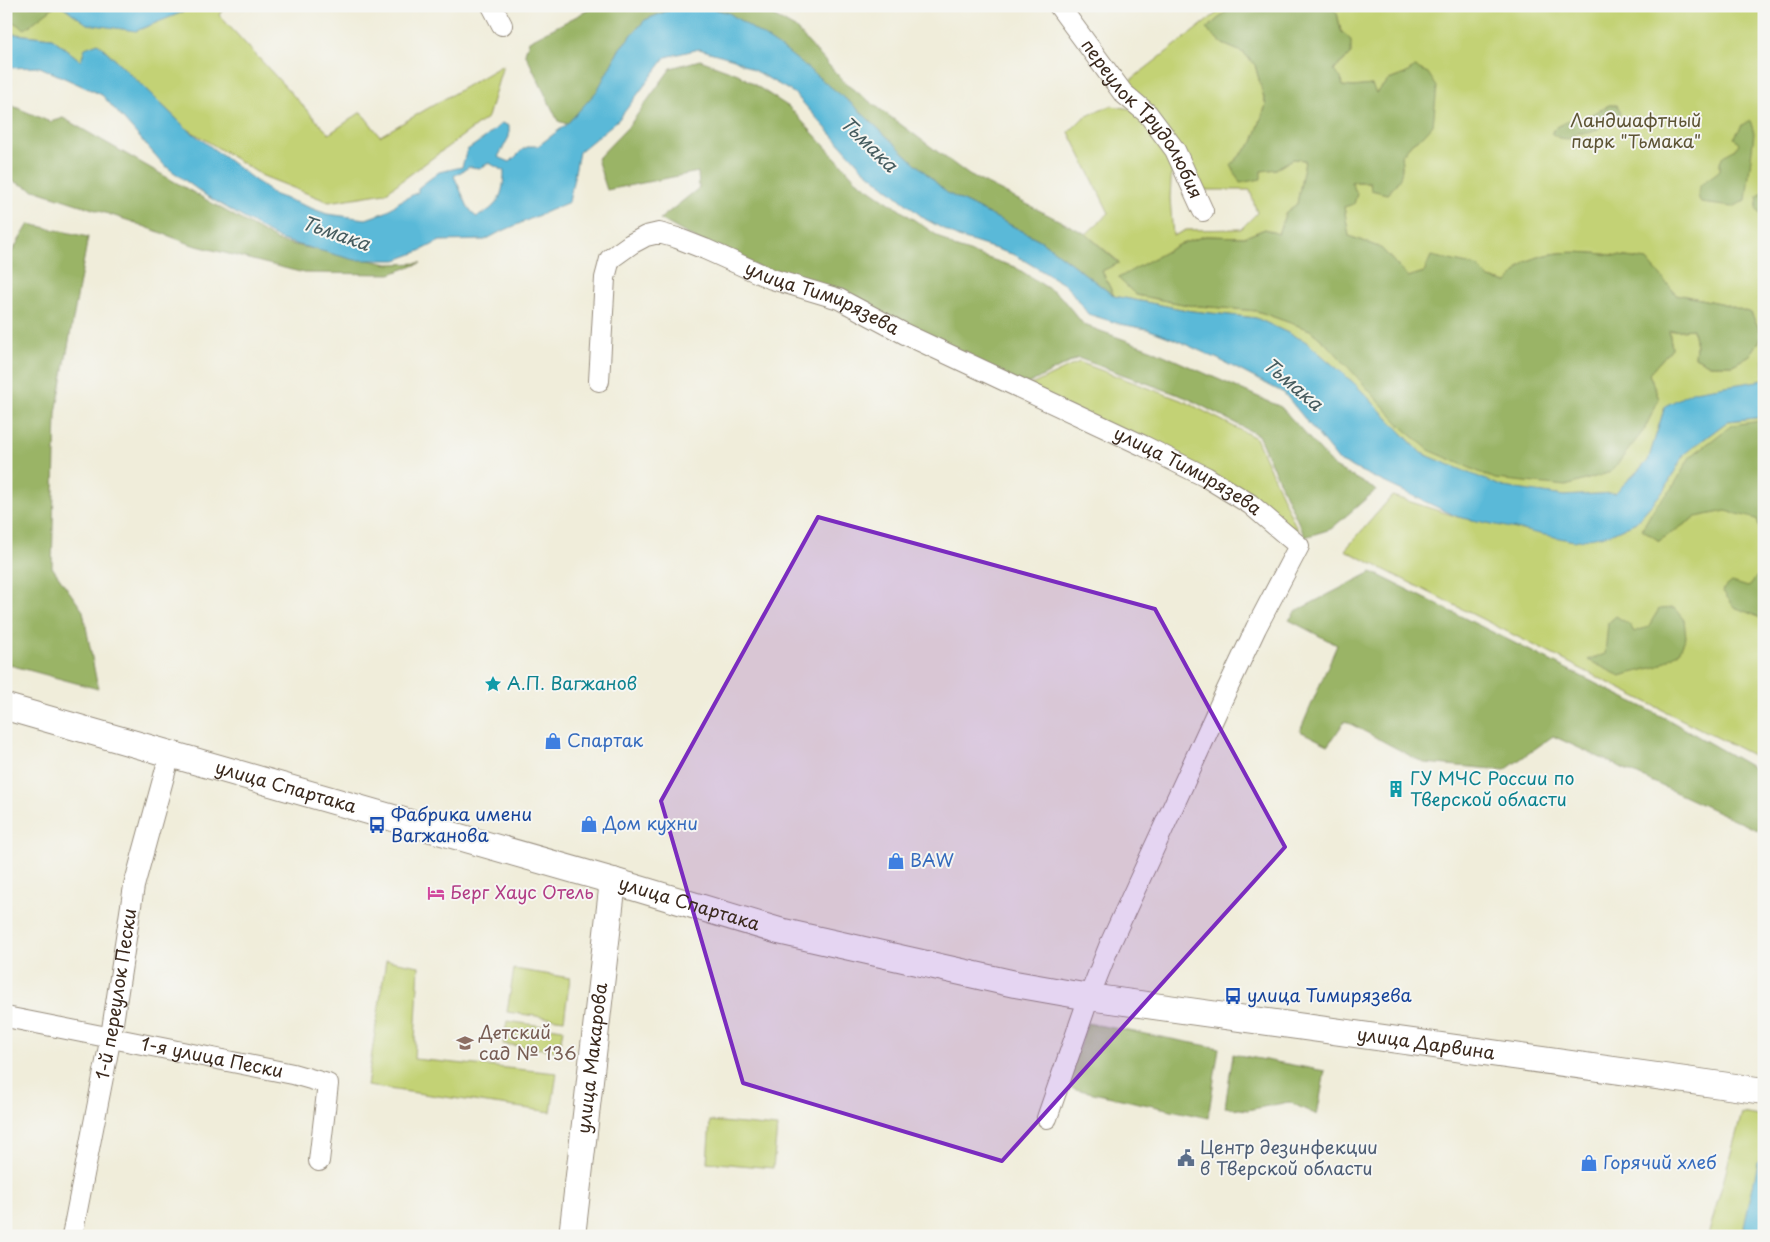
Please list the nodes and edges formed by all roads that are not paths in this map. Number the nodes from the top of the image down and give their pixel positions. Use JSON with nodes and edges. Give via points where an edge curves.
{"nodes":[{"id":1,"x":492,"y":6,"type":"edge"},
{"id":2,"x":1059,"y":6,"type":"edge"},
{"id":3,"x":502,"y":25,"type":"dead end"},
{"id":4,"x":1203,"y":211,"type":"dead end"},
{"id":5,"x":599,"y":381,"type":"dead end"},
{"id":6,"x":6,"y":707,"type":"edge"},
{"id":7,"x":170,"y":754,"type":"junction"},
{"id":8,"x":613,"y":881,"type":"junction"},
{"id":9,"x":1089,"y":997,"type":"junction"},
{"id":10,"x":6,"y":1017,"type":"edge"},
{"id":11,"x":111,"y":1036,"type":"junction"},
{"id":12,"x":1764,"y":1091,"type":"edge"},
{"id":13,"x":1047,"y":1118,"type":"dead end"},
{"id":14,"x":319,"y":1161,"type":"dead end"},
{"id":15,"x":72,"y":1236,"type":"edge"},
{"id":16,"x":572,"y":1236,"type":"edge"}],
"edges":[{"from":1,"to":3,"type":"street"},
{"from":2,"to":4,"type":"street","name":"переулок Трудолюбия","via":[[1122,93],[1148,114],[1175,150]]},
{"from":5,"to":9,"type":"street","name":"улица Тимирязева","via":[[605,278],[610,259],[646,236],[659,233],[705,249],[772,279],[838,299],[1144,446],[1206,477],[1250,504],[1299,546],[1222,698]]},
{"from":6,"to":7,"type":"main road","name":"улица Спартака"},
{"from":7,"to":8,"type":"main road","name":"улица Спартака"},
{"from":7,"to":11,"type":"street","name":"1-й переулок Пески","via":[[134,886]]},
{"from":8,"to":9,"type":"main road","name":"улица Спартака","via":[[779,931],[1015,984]]},
{"from":8,"to":16,"type":"main road","name":"улица Макарова"},
{"from":9,"to":12,"type":"main road","name":"улица Дарвина"},
{"from":9,"to":13,"type":"street","name":"улица Тимирязева"},
{"from":10,"to":11,"type":"street","name":"1-я улица Пески"},
{"from":11,"to":14,"type":"street","name":"1-я улица Пески","via":[[328,1084]]},
{"from":11,"to":15,"type":"street","name":"1-й переулок Пески"}]}
